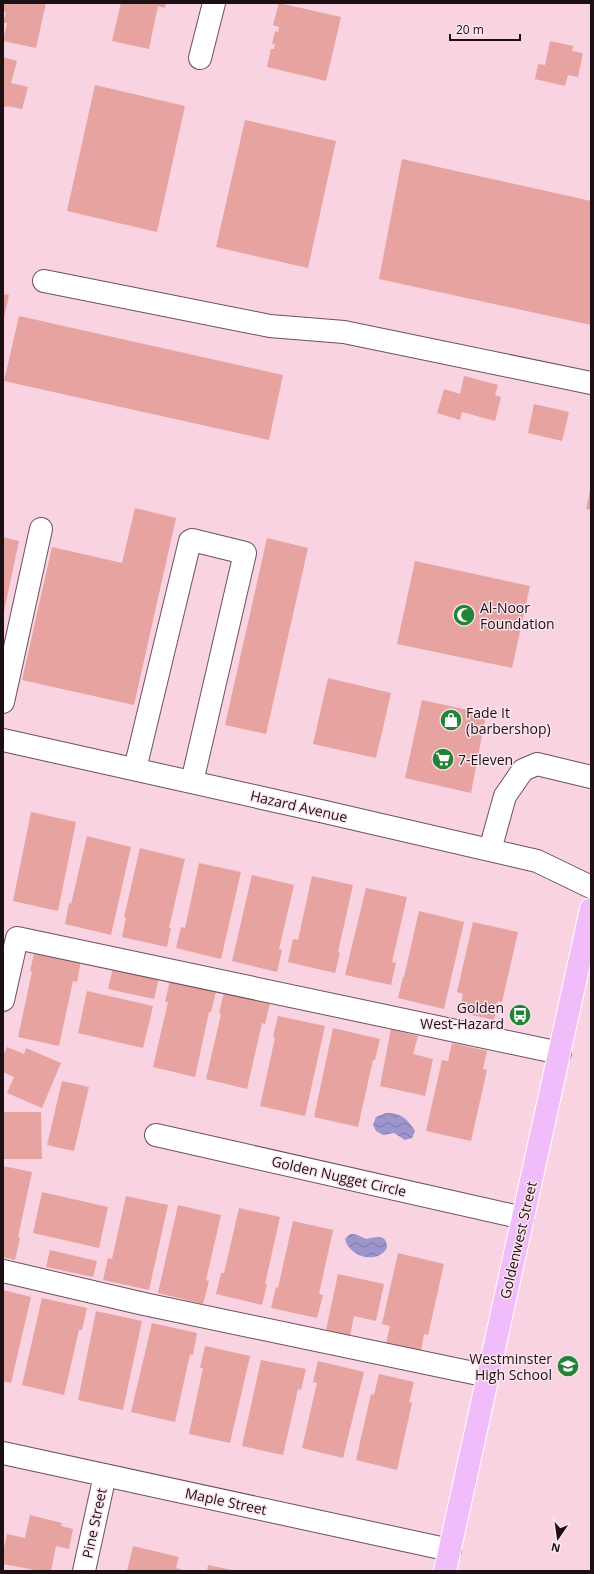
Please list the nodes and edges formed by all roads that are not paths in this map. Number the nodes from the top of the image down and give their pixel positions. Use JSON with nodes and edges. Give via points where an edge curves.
{"nodes":[{"id":1,"x":214,"y":3,"type":"edge"},
{"id":2,"x":200,"y":58,"type":"dead end"},
{"id":3,"x":44,"y":281,"type":"dead end"},
{"id":4,"x":591,"y":383,"type":"edge"},
{"id":5,"x":41,"y":529,"type":"dead end"},
{"id":6,"x":3,"y":702,"type":"edge"},
{"id":7,"x":3,"y":740,"type":"edge"},
{"id":8,"x":135,"y":769,"type":"junction"},
{"id":9,"x":591,"y":776,"type":"edge"},
{"id":10,"x":192,"y":782,"type":"junction"},
{"id":11,"x":490,"y":850,"type":"junction"},
{"id":12,"x":591,"y":886,"type":"edge"},
{"id":13,"x":591,"y":909,"type":"edge"},
{"id":14,"x":3,"y":1000,"type":"edge"},
{"id":15,"x":560,"y":1053,"type":"junction"},
{"id":16,"x":156,"y":1135,"type":"dead end"},
{"id":17,"x":523,"y":1218,"type":"junction"},
{"id":18,"x":3,"y":1271,"type":"edge"},
{"id":19,"x":488,"y":1376,"type":"junction"},
{"id":20,"x":3,"y":1452,"type":"edge"},
{"id":21,"x":105,"y":1475,"type":"junction"},
{"id":22,"x":450,"y":1550,"type":"junction"},
{"id":23,"x":84,"y":1571,"type":"edge"},
{"id":24,"x":445,"y":1571,"type":"edge"}],
"edges":[{"from":1,"to":2,"type":"street"},
{"from":3,"to":4,"type":"street","via":[[270,326],[344,332]]},
{"from":5,"to":6,"type":"street"},
{"from":7,"to":8,"type":"street","name":"Hazard Avenue"},
{"from":8,"to":10,"type":"street","name":"Hazard Avenue"},
{"from":8,"to":10,"type":"street","via":[[192,540],[245,553]]},
{"from":9,"to":11,"type":"street","via":[[537,764],[523,770],[505,796]]},
{"from":10,"to":11,"type":"street","name":"Hazard Avenue"},
{"from":11,"to":12,"type":"street","name":"Hazard Avenue","via":[[537,861]]},
{"from":13,"to":15,"type":"main road","name":"Goldenwest Street"},
{"from":14,"to":15,"type":"street","via":[[17,938]]},
{"from":15,"to":17,"type":"main road","name":"Goldenwest Street"},
{"from":16,"to":17,"type":"street","name":"Golden Nugget Circle"},
{"from":17,"to":19,"type":"main road","name":"Goldenwest Street"},
{"from":18,"to":19,"type":"street","via":[[144,1304]]},
{"from":19,"to":22,"type":"main road","name":"Goldenwest Street"},
{"from":20,"to":21,"type":"street","name":"Maple Street"},
{"from":21,"to":22,"type":"street","name":"Maple Street"},
{"from":21,"to":23,"type":"street","name":"Pine Street"},
{"from":22,"to":24,"type":"main road","name":"Goldenwest Street"}]}
